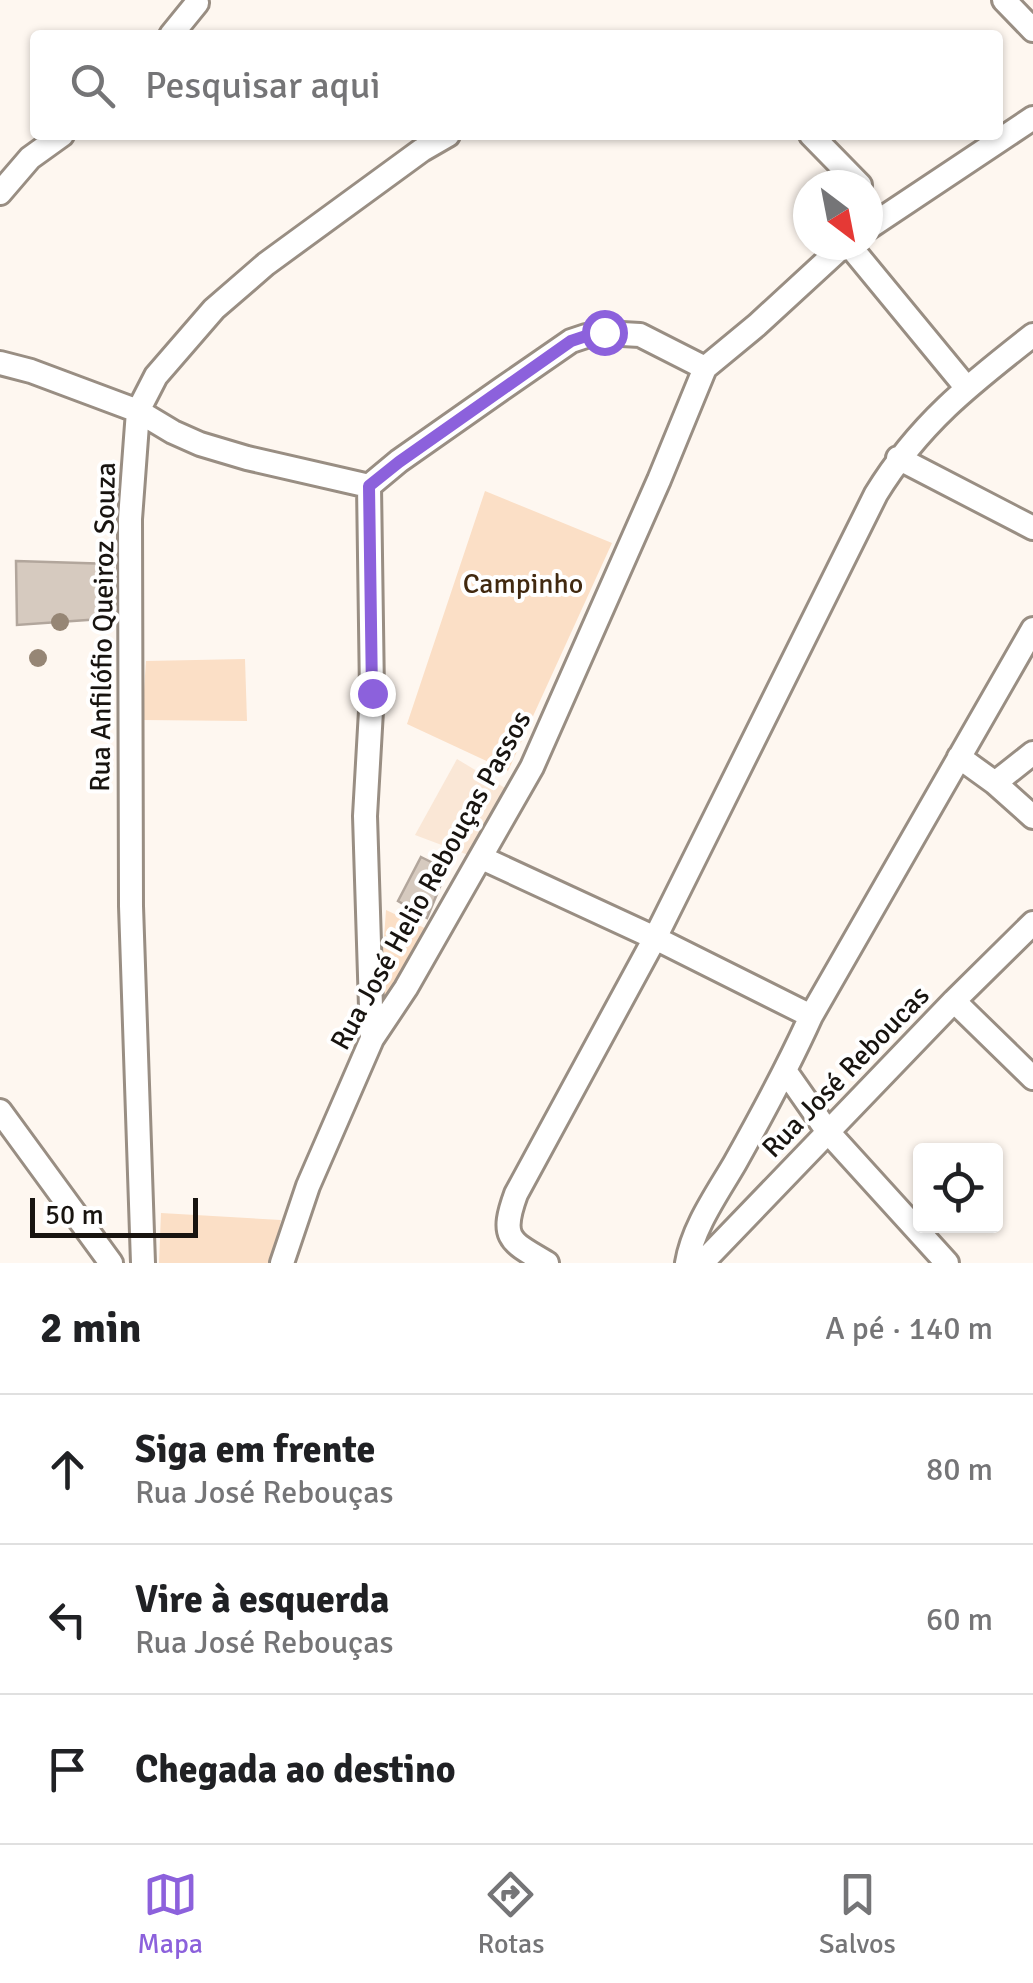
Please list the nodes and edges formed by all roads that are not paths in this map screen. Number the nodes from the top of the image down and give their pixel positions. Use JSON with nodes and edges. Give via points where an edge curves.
{"nodes":[{"id":1,"x":1004,"y":0,"type":"edge"},
{"id":2,"x":196,"y":3,"type":"dead end"},
{"id":3,"x":176,"y":30,"type":"edge"},
{"id":4,"x":1033,"y":30,"type":"edge"},
{"id":5,"x":1033,"y":118,"type":"edge"},
{"id":6,"x":1003,"y":138,"type":"edge"},
{"id":7,"x":55,"y":140,"type":"edge"},
{"id":8,"x":439,"y":140,"type":"edge"},
{"id":9,"x":816,"y":140,"type":"edge"},
{"id":10,"x":1000,"y":140,"type":"edge"},
{"id":11,"x":845,"y":170,"type":"edge"},
{"id":12,"x":0,"y":194,"type":"edge"},
{"id":13,"x":883,"y":218,"type":"edge"},
{"id":14,"x":829,"y":260,"type":"edge"},
{"id":15,"x":859,"y":260,"type":"edge"},
{"id":16,"x":1033,"y":335,"type":"edge"},
{"id":17,"x":0,"y":363,"type":"edge"},
{"id":18,"x":706,"y":368,"type":"junction"},
{"id":19,"x":966,"y":388,"type":"junction"},
{"id":20,"x":138,"y":410,"type":"junction"},
{"id":21,"x":898,"y":458,"type":"junction"},
{"id":22,"x":369,"y":486,"type":"junction"},
{"id":23,"x":1033,"y":528,"type":"edge"},
{"id":24,"x":1033,"y":629,"type":"edge"},
{"id":25,"x":1033,"y":753,"type":"edge"},
{"id":26,"x":960,"y":756,"type":"junction"},
{"id":27,"x":995,"y":783,"type":"junction"},
{"id":28,"x":1033,"y":817,"type":"edge"},
{"id":29,"x":482,"y":858,"type":"junction"},
{"id":30,"x":1033,"y":923,"type":"edge"},
{"id":31,"x":655,"y":938,"type":"junction"},
{"id":32,"x":954,"y":1002,"type":"junction"},
{"id":33,"x":811,"y":1016,"type":"junction"},
{"id":34,"x":372,"y":1039,"type":"junction"},
{"id":35,"x":786,"y":1072,"type":"junction"},
{"id":36,"x":1033,"y":1078,"type":"edge"},
{"id":37,"x":0,"y":1112,"type":"edge"},
{"id":38,"x":828,"y":1132,"type":"junction"},
{"id":39,"x":111,"y":1263,"type":"edge"},
{"id":40,"x":143,"y":1263,"type":"edge"},
{"id":41,"x":282,"y":1263,"type":"edge"},
{"id":42,"x":547,"y":1263,"type":"edge"},
{"id":43,"x":688,"y":1263,"type":"edge"},
{"id":44,"x":702,"y":1263,"type":"edge"},
{"id":45,"x":946,"y":1263,"type":"edge"}],
"edges":[{"from":1,"to":4,"type":"street"},
{"from":2,"to":3,"type":"street"},
{"from":5,"to":6,"type":"street"},
{"from":7,"to":12,"type":"street"},
{"from":8,"to":20,"type":"street","name":"Rua Anfilófio Queiroz Souza","via":[[266,264],[214,310],[156,376]]},
{"from":9,"to":11,"type":"street"},
{"from":10,"to":13,"type":"street"},
{"from":14,"to":18,"type":"street","name":"Rua José Helio Rebouças Passos"},
{"from":15,"to":19,"type":"street"},
{"from":16,"to":19,"type":"street"},
{"from":17,"to":20,"type":"street"},
{"from":18,"to":22,"type":"street","via":[[640,335],[604,332],[571,341]]},
{"from":18,"to":29,"type":"street","name":"Rua José Helio Rebouças Passos","via":[[532,767]]},
{"from":19,"to":21,"type":"street"},
{"from":20,"to":22,"type":"street","via":[[200,444]]},
{"from":20,"to":40,"type":"street","name":"Rua Anfilófio Queiroz Souza","via":[[130,519],[131,906]]},
{"from":21,"to":23,"type":"street"},
{"from":21,"to":31,"type":"street"},
{"from":22,"to":34,"type":"street","via":[[372,693],[365,816]]},
{"from":24,"to":26,"type":"street"},
{"from":25,"to":27,"type":"street"},
{"from":26,"to":27,"type":"street"},
{"from":26,"to":33,"type":"street"},
{"from":27,"to":28,"type":"street"},
{"from":29,"to":31,"type":"street"},
{"from":29,"to":34,"type":"street","name":"Rua José Helio Rebouças Passos"},
{"from":30,"to":32,"type":"street","name":"Rua José Reboucas"},
{"from":31,"to":33,"type":"street"},
{"from":31,"to":42,"type":"street","via":[[507,1218],[514,1241]]},
{"from":32,"to":36,"type":"street"},
{"from":32,"to":38,"type":"street","name":"Rua José Reboucas"},
{"from":33,"to":35,"type":"street"},
{"from":34,"to":41,"type":"street","name":"Rua José Helio Rebouças Passos"},
{"from":35,"to":38,"type":"street"},
{"from":35,"to":43,"type":"street","via":[[702,1222]]},
{"from":37,"to":39,"type":"street"},
{"from":38,"to":44,"type":"street","name":"Rua José Reboucas"},
{"from":38,"to":45,"type":"street"}]}
